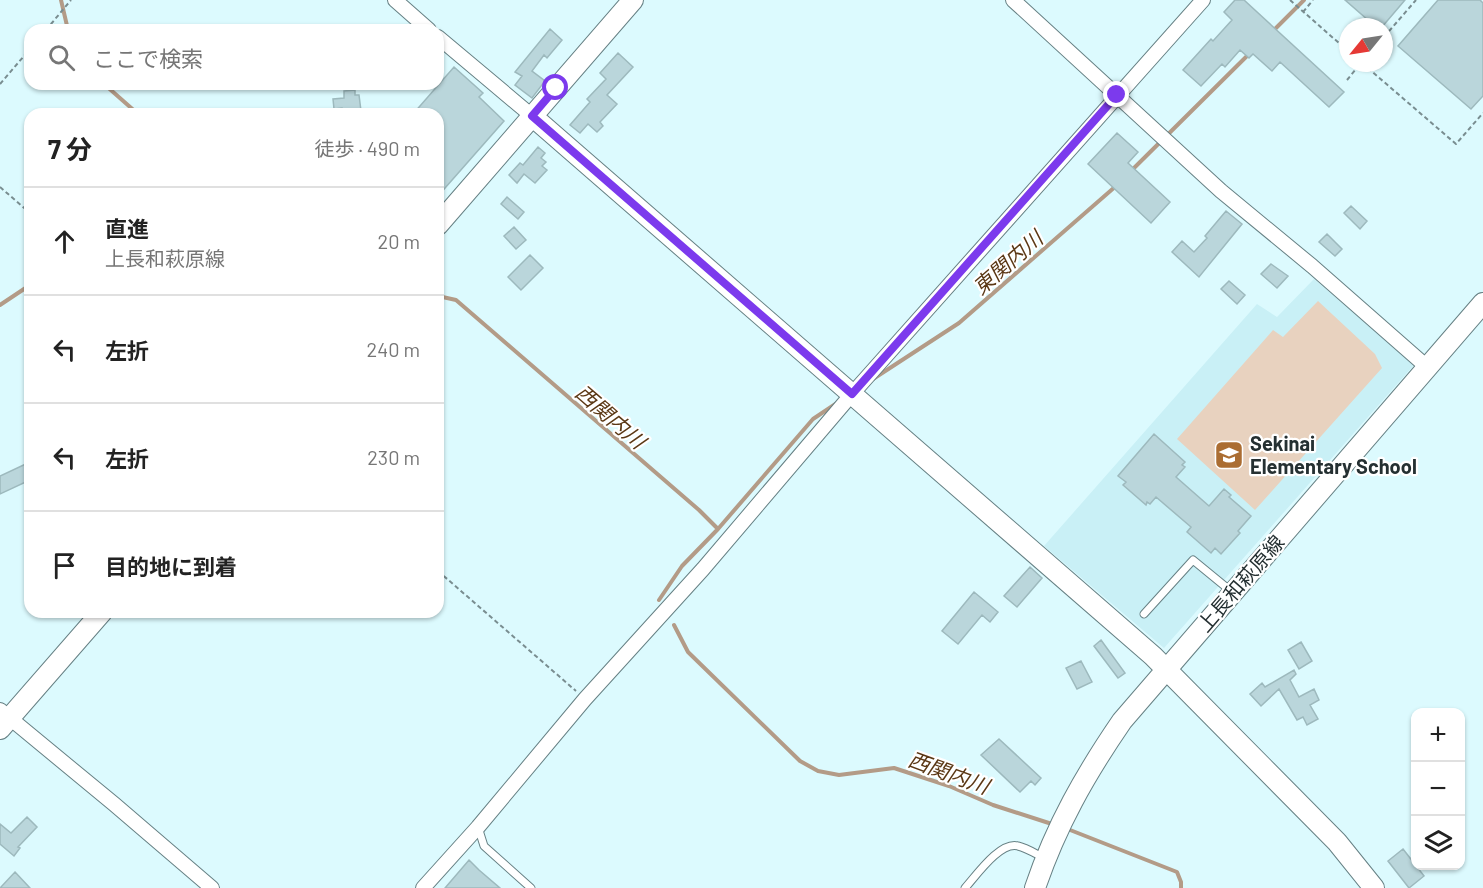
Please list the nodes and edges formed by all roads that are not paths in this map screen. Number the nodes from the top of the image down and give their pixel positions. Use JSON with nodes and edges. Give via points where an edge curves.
{"nodes":[{"id":1,"x":394,"y":0,"type":"edge"},
{"id":2,"x":633,"y":0,"type":"edge"},
{"id":3,"x":1013,"y":0,"type":"edge"},
{"id":4,"x":1203,"y":0,"type":"edge"},
{"id":5,"x":422,"y":24,"type":"edge"},
{"id":6,"x":444,"y":42,"type":"edge"},
{"id":7,"x":1117,"y":95,"type":"junction"},
{"id":8,"x":532,"y":116,"type":"junction"},
{"id":9,"x":444,"y":218,"type":"edge"},
{"id":10,"x":1483,"y":304,"type":"edge"},
{"id":11,"x":1427,"y":367,"type":"junction"},
{"id":12,"x":852,"y":394,"type":"junction"},
{"id":13,"x":1232,"y":592,"type":"junction"},
{"id":14,"x":1144,"y":614,"type":"dead end"},
{"id":15,"x":96,"y":618,"type":"edge"},
{"id":16,"x":1166,"y":669,"type":"junction"},
{"id":17,"x":3,"y":719,"type":"edge"},
{"id":18,"x":478,"y":827,"type":"junction"},
{"id":19,"x":1045,"y":858,"type":"junction"},
{"id":20,"x":212,"y":888,"type":"edge"},
{"id":21,"x":423,"y":888,"type":"edge"},
{"id":22,"x":531,"y":888,"type":"edge"},
{"id":23,"x":965,"y":888,"type":"edge"},
{"id":24,"x":1035,"y":888,"type":"edge"},
{"id":25,"x":1374,"y":888,"type":"edge"}],
"edges":[{"from":1,"to":5,"type":"street"},
{"from":2,"to":8,"type":"main road"},
{"from":3,"to":7,"type":"street"},
{"from":4,"to":7,"type":"street"},
{"from":6,"to":8,"type":"street"},
{"from":7,"to":11,"type":"street"},
{"from":7,"to":12,"type":"street"},
{"from":8,"to":9,"type":"main road"},
{"from":8,"to":12,"type":"main road"},
{"from":10,"to":11,"type":"main road","name":"上長和萩原線"},
{"from":11,"to":13,"type":"main road","name":"上長和萩原線"},
{"from":12,"to":16,"type":"main road"},
{"from":12,"to":18,"type":"street"},
{"from":13,"to":14,"type":"lane","via":[[1193,560]]},
{"from":13,"to":16,"type":"main road","name":"上長和萩原線"},
{"from":15,"to":17,"type":"main road"},
{"from":16,"to":19,"type":"main road","name":"上長和萩原線","via":[[1122,721],[1090,768]]},
{"from":16,"to":25,"type":"main road","via":[[1337,842]]},
{"from":17,"to":20,"type":"street","via":[[114,804]]},
{"from":18,"to":21,"type":"street"},
{"from":18,"to":22,"type":"lane","via":[[484,846]]},
{"from":19,"to":23,"type":"lane","via":[[1017,845],[1008,846],[998,851]]},
{"from":19,"to":24,"type":"main road","name":"上長和萩原線"}]}
